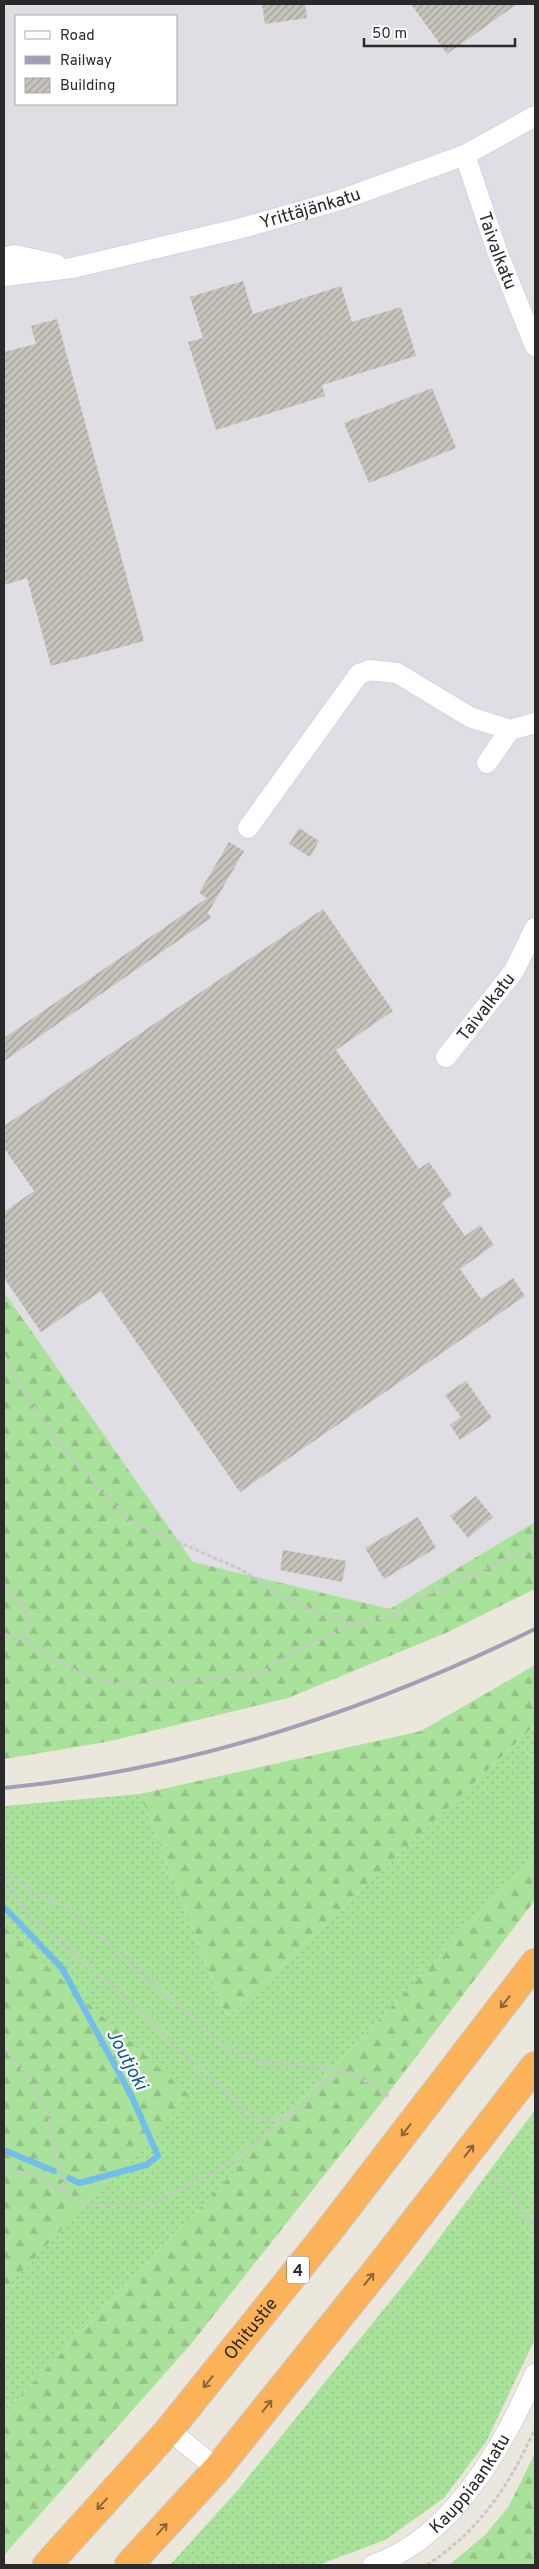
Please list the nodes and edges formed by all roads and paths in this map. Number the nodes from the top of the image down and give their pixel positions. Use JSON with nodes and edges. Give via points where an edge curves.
{"nodes":[{"id":1,"x":535,"y":116,"type":"edge"},
{"id":2,"x":466,"y":155,"type":"junction"},
{"id":3,"x":4,"y":258,"type":"edge"},
{"id":4,"x":72,"y":268,"type":"junction"},
{"id":5,"x":4,"y":276,"type":"edge"},
{"id":6,"x":535,"y":346,"type":"edge"},
{"id":7,"x":535,"y":723,"type":"edge"},
{"id":8,"x":510,"y":730,"type":"junction"},
{"id":9,"x":487,"y":763,"type":"dead end"},
{"id":10,"x":248,"y":828,"type":"dead end"},
{"id":11,"x":535,"y":928,"type":"edge"},
{"id":12,"x":446,"y":1056,"type":"dead end"},
{"id":13,"x":4,"y":1356,"type":"edge"},
{"id":14,"x":535,"y":1546,"type":"edge"},
{"id":15,"x":4,"y":1587,"type":"edge"},
{"id":16,"x":354,"y":1625,"type":"junction"},
{"id":17,"x":4,"y":1634,"type":"edge"},
{"id":18,"x":20,"y":1638,"type":"junction"},
{"id":19,"x":4,"y":1868,"type":"edge"},
{"id":20,"x":4,"y":1876,"type":"edge"},
{"id":21,"x":535,"y":1963,"type":"edge"},
{"id":22,"x":4,"y":2048,"type":"edge"},
{"id":23,"x":535,"y":2066,"type":"edge"},
{"id":24,"x":343,"y":2072,"type":"junction"},
{"id":25,"x":390,"y":2097,"type":"dead end"},
{"id":26,"x":291,"y":2114,"type":"junction"},
{"id":27,"x":4,"y":2168,"type":"edge"},
{"id":28,"x":494,"y":2176,"type":"dead end"},
{"id":29,"x":66,"y":2191,"type":"junction"},
{"id":30,"x":535,"y":2229,"type":"edge"},
{"id":31,"x":535,"y":2374,"type":"edge"},
{"id":32,"x":535,"y":2428,"type":"edge"},
{"id":33,"x":170,"y":2430,"type":"junction"},
{"id":34,"x":217,"y":2469,"type":"junction"},
{"id":35,"x":46,"y":2565,"type":"edge"},
{"id":36,"x":129,"y":2565,"type":"edge"},
{"id":37,"x":372,"y":2565,"type":"edge"},
{"id":38,"x":427,"y":2565,"type":"edge"}],
"edges":[{"from":1,"to":2,"type":"street","name":"Yrittäjänkatu"},
{"from":2,"to":4,"type":"street","name":"Yrittäjänkatu","via":[[340,200],[242,228]]},
{"from":2,"to":6,"type":"street","name":"Taivalkatu","via":[[497,251]]},
{"from":3,"to":4,"type":"street","name":"Yrittäjänkatu","via":[[14,255]]},
{"from":4,"to":5,"type":"street","name":"Yrittäjänkatu"},
{"from":7,"to":8,"type":"street"},
{"from":8,"to":9,"type":"street"},
{"from":8,"to":10,"type":"street","via":[[470,717],[397,672],[370,670],[359,674]]},
{"from":11,"to":12,"type":"street","name":"Taivalkatu","via":[[514,971]]},
{"from":13,"to":16,"type":"path","via":[[41,1418],[70,1457],[131,1520],[242,1570],[310,1610]]},
{"from":14,"to":16,"type":"path","via":[[391,1616]]},
{"from":15,"to":18,"type":"path","via":[[23,1606],[28,1629]]},
{"from":16,"to":18,"type":"path","via":[[300,1647],[262,1673],[149,1685],[119,1684],[78,1672]]},
{"from":17,"to":18,"type":"path"},
{"from":19,"to":24,"type":"path","via":[[31,1891],[72,1911],[218,2041],[266,2063],[300,2064]]},
{"from":20,"to":26,"type":"path","via":[[25,1911],[141,2012],[252,2116],[270,2120]]},
{"from":21,"to":33,"type":"highway","name":"Ohitustie","number":"4","one_way":true,"via":[[334,2225]]},
{"from":22,"to":29,"type":"path","via":[[29,2078],[48,2115]]},
{"from":34,"to":23,"type":"highway","one_way":true},
{"from":24,"to":25,"type":"path","via":[[368,2082]]},
{"from":24,"to":26,"type":"path","via":[[322,2082]]},
{"from":26,"to":29,"type":"path","via":[[258,2144],[233,2161],[150,2204],[79,2203]]},
{"from":27,"to":29,"type":"path","via":[[25,2173]]},
{"from":28,"to":30,"type":"path","via":[[509,2190]]},
{"from":31,"to":37,"type":"street","name":"Kauppiaankatu","via":[[496,2449],[464,2498],[421,2540]]},
{"from":32,"to":38,"type":"path","via":[[519,2466],[480,2521]]},
{"from":33,"to":34,"type":"street"},
{"from":33,"to":35,"type":"highway","name":"Ohitustie","number":"4","one_way":true},
{"from":36,"to":34,"type":"highway","one_way":true}]}
